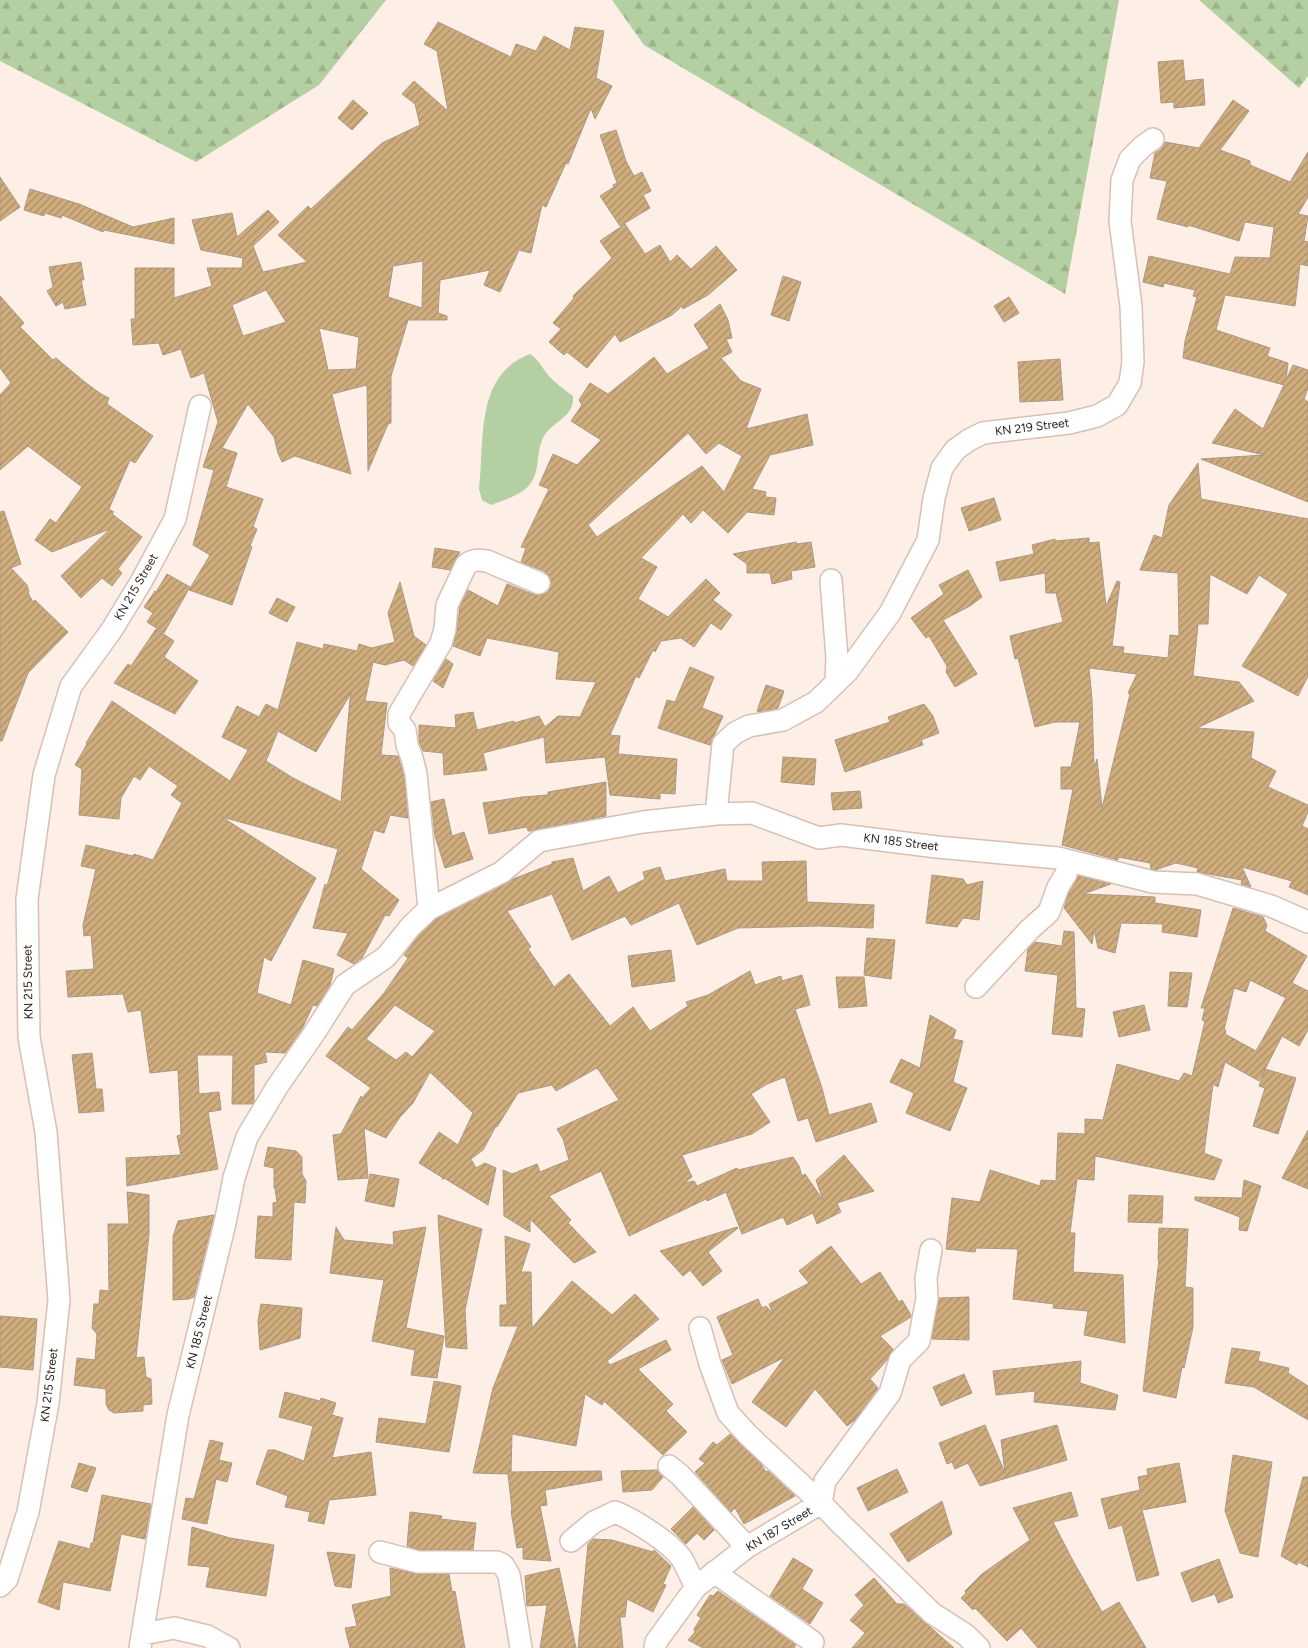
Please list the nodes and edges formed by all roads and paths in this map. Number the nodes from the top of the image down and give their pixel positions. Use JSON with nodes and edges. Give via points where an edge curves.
{"nodes":[{"id":1,"x":1153,"y":139,"type":"dead end"},
{"id":2,"x":200,"y":406,"type":"dead end"},
{"id":3,"x":831,"y":580,"type":"dead end"},
{"id":4,"x":539,"y":583,"type":"dead end"},
{"id":5,"x":836,"y":682,"type":"junction"},
{"id":6,"x":716,"y":814,"type":"junction"},
{"id":7,"x":1058,"y":858,"type":"junction"},
{"id":8,"x":429,"y":909,"type":"junction"},
{"id":9,"x":1308,"y":922,"type":"edge"},
{"id":10,"x":976,"y":987,"type":"dead end"},
{"id":11,"x":931,"y":1250,"type":"dead end"},
{"id":12,"x":700,"y":1328,"type":"dead end"},
{"id":13,"x":669,"y":1466,"type":"dead end"},
{"id":14,"x":821,"y":1503,"type":"junction"},
{"id":15,"x":571,"y":1541,"type":"dead end"},
{"id":16,"x":747,"y":1547,"type":"junction"},
{"id":17,"x":380,"y":1552,"type":"dead end"},
{"id":18,"x":714,"y":1572,"type":"junction"},
{"id":19,"x":0,"y":1586,"type":"edge"},
{"id":20,"x":696,"y":1587,"type":"junction"},
{"id":21,"x":141,"y":1641,"type":"edge"},
{"id":22,"x":813,"y":1642,"type":"dead end"},
{"id":23,"x":229,"y":1648,"type":"edge"},
{"id":24,"x":521,"y":1648,"type":"edge"},
{"id":25,"x":655,"y":1648,"type":"edge"},
{"id":26,"x":979,"y":1648,"type":"edge"}],
"edges":[{"from":1,"to":5,"type":"street","name":"KN 219 Street","via":[[1130,159],[1122,180],[1120,221],[1131,306],[1133,362],[1130,382],[1117,405],[1097,416],[1069,423],[983,433],[955,450],[942,468],[928,540],[890,613]]},
{"from":2,"to":19,"type":"street","name":"KN 215 Street","via":[[174,519],[141,582],[71,686],[44,775],[27,899],[29,1037],[46,1132],[59,1300],[48,1403],[28,1512],[7,1579]]},
{"from":3,"to":5,"type":"street"},
{"from":4,"to":8,"type":"street","via":[[487,561],[470,561],[447,605],[441,643],[398,714],[416,774]]},
{"from":5,"to":6,"type":"street","name":"KN 219 Street","via":[[816,702],[784,720],[749,726],[734,733],[723,744]]},
{"from":6,"to":7,"type":"street","name":"KN 185 Street","via":[[752,813],[819,838],[841,835]]},
{"from":6,"to":8,"type":"street","name":"KN 185 Street","via":[[643,822],[539,841],[502,872]]},
{"from":7,"to":9,"type":"street","name":"KN 185 Street","via":[[1153,882],[1197,884],[1271,906]]},
{"from":7,"to":10,"type":"street","via":[[1069,862],[1050,912]]},
{"from":8,"to":21,"type":"street","name":"KN 185 Street","via":[[386,958],[345,985],[247,1137],[234,1178],[178,1415]]},
{"from":11,"to":14,"type":"street","via":[[919,1342],[900,1360],[890,1393],[825,1481]]},
{"from":12,"to":14,"type":"street","via":[[728,1413]]},
{"from":13,"to":16,"type":"street"},
{"from":14,"to":16,"type":"street","name":"KN 187 Street"},
{"from":14,"to":26,"type":"street","name":"KN 187 Street","via":[[932,1612]]},
{"from":15,"to":20,"type":"street","via":[[594,1522],[615,1512],[629,1517],[681,1558]]},
{"from":16,"to":18,"type":"street","name":"KN 187 Street"},
{"from":17,"to":24,"type":"street","via":[[418,1562],[497,1562],[503,1565],[509,1576]]},
{"from":18,"to":20,"type":"street","name":"KN 187 Street"},
{"from":18,"to":22,"type":"street"},
{"from":20,"to":25,"type":"street","name":"KN 187 Street","via":[[656,1642]]},
{"from":21,"to":23,"type":"street","via":[[174,1628],[207,1636]]}]}
